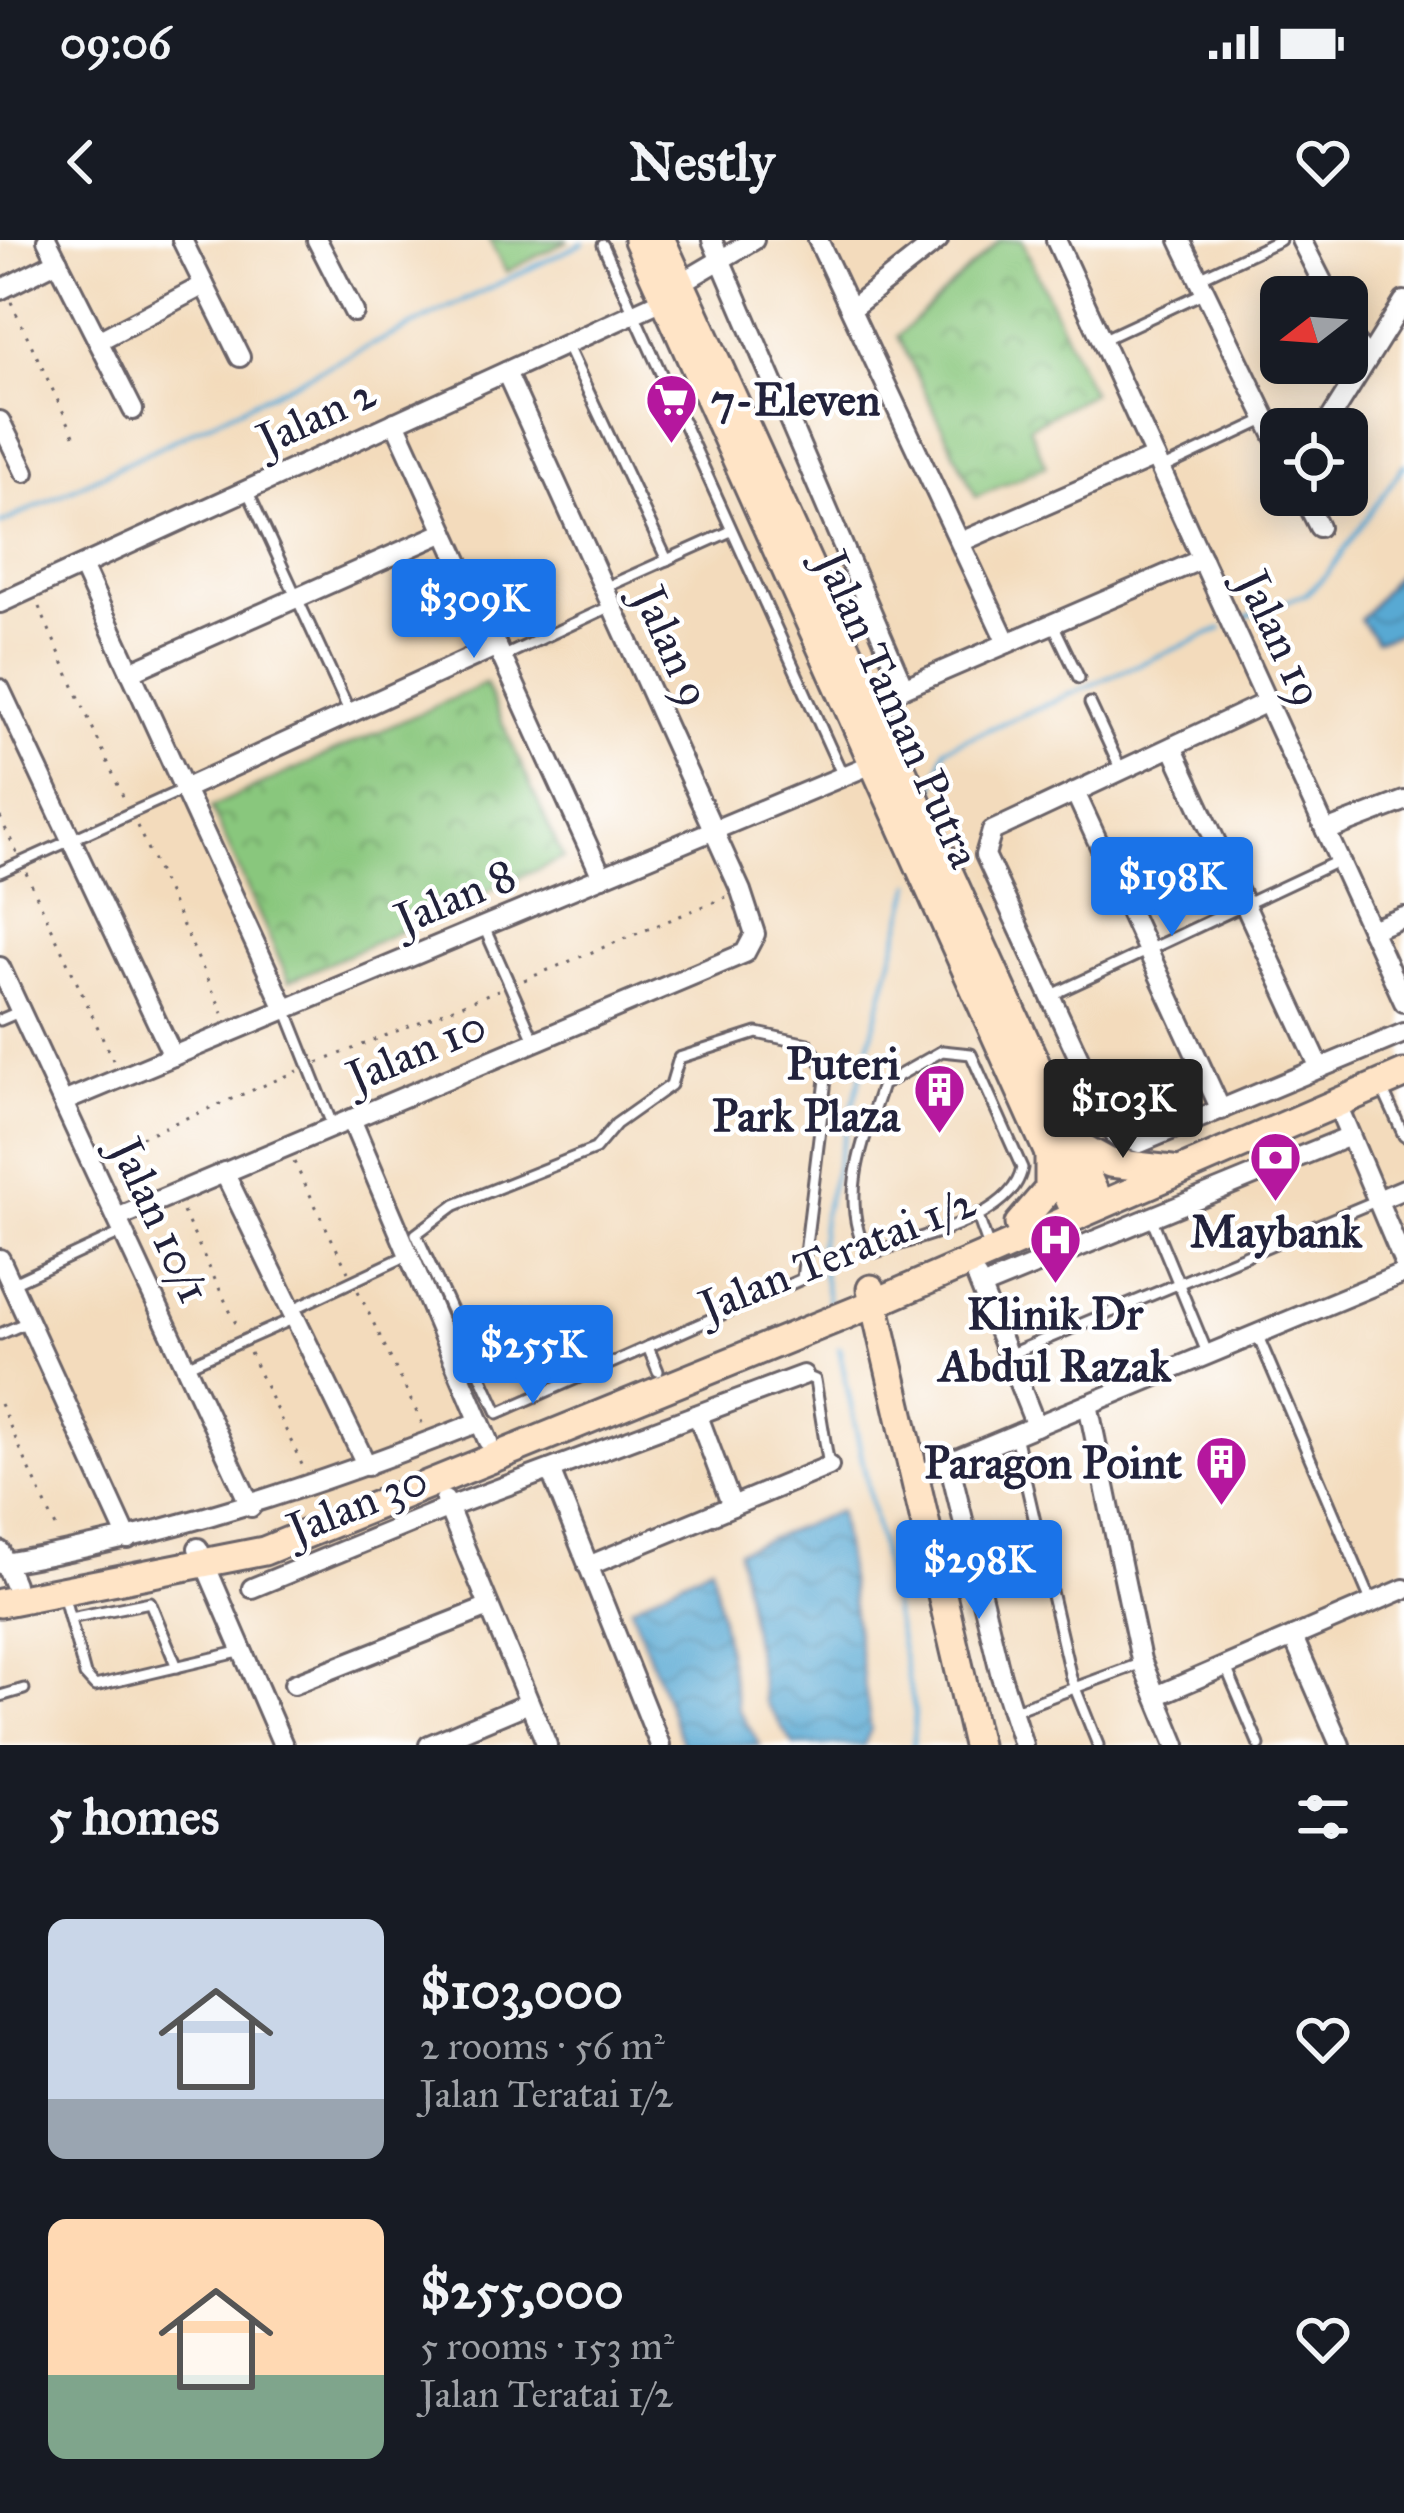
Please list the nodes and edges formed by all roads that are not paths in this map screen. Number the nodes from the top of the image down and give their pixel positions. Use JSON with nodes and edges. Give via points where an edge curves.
{"nodes":[{"id":1,"x":47,"y":240,"type":"edge"},
{"id":2,"x":317,"y":240,"type":"edge"},
{"id":3,"x":638,"y":240,"type":"edge"},
{"id":4,"x":661,"y":240,"type":"edge"},
{"id":5,"x":712,"y":240,"type":"edge"},
{"id":6,"x":754,"y":240,"type":"edge"},
{"id":7,"x":818,"y":240,"type":"edge"},
{"id":8,"x":938,"y":240,"type":"edge"},
{"id":9,"x":1056,"y":240,"type":"edge"},
{"id":10,"x":1180,"y":240,"type":"edge"},
{"id":11,"x":1280,"y":240,"type":"edge"},
{"id":12,"x":1301,"y":240,"type":"edge"},
{"id":13,"x":190,"y":242,"type":"edge"},
{"id":14,"x":603,"y":245,"type":"dead end"},
{"id":15,"x":58,"y":262,"type":"junction"},
{"id":16,"x":718,"y":263,"type":"junction"},
{"id":17,"x":1319,"y":276,"type":"edge"},
{"id":18,"x":205,"y":284,"type":"junction"},
{"id":19,"x":1202,"y":285,"type":"junction"},
{"id":20,"x":2,"y":289,"type":"edge"},
{"id":21,"x":673,"y":291,"type":"junction"},
{"id":22,"x":1404,"y":301,"type":"edge"},
{"id":23,"x":852,"y":308,"type":"junction"},
{"id":24,"x":354,"y":312,"type":"dead end"},
{"id":25,"x":632,"y":314,"type":"junction"},
{"id":26,"x":1102,"y":340,"type":"junction"},
{"id":27,"x":98,"y":341,"type":"junction"},
{"id":28,"x":566,"y":344,"type":"junction"},
{"id":29,"x":240,"y":357,"type":"dead end"},
{"id":30,"x":1368,"y":358,"type":"edge"},
{"id":31,"x":506,"y":371,"type":"junction"},
{"id":32,"x":1262,"y":408,"type":"edge"},
{"id":33,"x":133,"y":410,"type":"dead end"},
{"id":34,"x":0,"y":421,"type":"edge"},
{"id":35,"x":395,"y":422,"type":"junction"},
{"id":36,"x":1260,"y":422,"type":"edge"},
{"id":37,"x":1158,"y":463,"type":"junction"},
{"id":38,"x":26,"y":472,"type":"dead end"},
{"id":39,"x":248,"y":490,"type":"junction"},
{"id":40,"x":1313,"y":516,"type":"edge"},
{"id":41,"x":1318,"y":527,"type":"dead end"},
{"id":42,"x":731,"y":531,"type":"junction"},
{"id":43,"x":445,"y":532,"type":"junction"},
{"id":44,"x":963,"y":541,"type":"junction"},
{"id":45,"x":1202,"y":559,"type":"junction"},
{"id":46,"x":667,"y":560,"type":"junction"},
{"id":47,"x":82,"y":566,"type":"junction"},
{"id":48,"x":608,"y":596,"type":"junction"},
{"id":49,"x":297,"y":598,"type":"junction"},
{"id":50,"x":0,"y":603,"type":"edge"},
{"id":51,"x":1053,"y":623,"type":"junction"},
{"id":52,"x":1007,"y":643,"type":"junction"},
{"id":53,"x":499,"y":652,"type":"junction"},
{"id":54,"x":130,"y":672,"type":"junction"},
{"id":55,"x":1079,"y":678,"type":"dead end"},
{"id":56,"x":904,"y":688,"type":"junction"},
{"id":57,"x":0,"y":689,"type":"edge"},
{"id":58,"x":871,"y":702,"type":"junction"},
{"id":59,"x":1267,"y":702,"type":"junction"},
{"id":60,"x":1090,"y":703,"type":"dead end"},
{"id":61,"x":350,"y":713,"type":"junction"},
{"id":62,"x":1172,"y":747,"type":"junction"},
{"id":63,"x":877,"y":762,"type":"junction"},
{"id":64,"x":1121,"y":770,"type":"junction"},
{"id":65,"x":843,"y":777,"type":"junction"},
{"id":66,"x":184,"y":789,"type":"junction"},
{"id":67,"x":1075,"y":792,"type":"junction"},
{"id":68,"x":1404,"y":801,"type":"edge"},
{"id":69,"x":714,"y":831,"type":"junction"},
{"id":70,"x":1326,"y":831,"type":"junction"},
{"id":71,"x":71,"y":840,"type":"junction"},
{"id":72,"x":1339,"y":860,"type":"junction"},
{"id":73,"x":0,"y":872,"type":"edge"},
{"id":74,"x":602,"y":878,"type":"junction"},
{"id":75,"x":1244,"y":903,"type":"junction"},
{"id":76,"x":1404,"y":917,"type":"edge"},
{"id":77,"x":484,"y":927,"type":"junction"},
{"id":78,"x":1371,"y":930,"type":"junction"},
{"id":79,"x":1147,"y":948,"type":"junction"},
{"id":80,"x":745,"y":953,"type":"joint"},
{"id":81,"x":0,"y":967,"type":"edge"},
{"id":82,"x":1050,"y":996,"type":"junction"},
{"id":83,"x":1404,"y":1002,"type":"edge"},
{"id":84,"x":286,"y":1010,"type":"junction"},
{"id":85,"x":20,"y":1011,"type":"junction"},
{"id":86,"x":0,"y":1020,"type":"edge"},
{"id":87,"x":1404,"y":1034,"type":"edge"},
{"id":88,"x":535,"y":1042,"type":"junction"},
{"id":89,"x":172,"y":1056,"type":"junction"},
{"id":90,"x":1320,"y":1068,"type":"junction"},
{"id":91,"x":1392,"y":1079,"type":"edge"},
{"id":92,"x":63,"y":1102,"type":"junction"},
{"id":93,"x":1336,"y":1102,"type":"junction"},
{"id":94,"x":1221,"y":1110,"type":"junction"},
{"id":95,"x":342,"y":1123,"type":"junction"},
{"id":96,"x":1350,"y":1136,"type":"junction"},
{"id":97,"x":1404,"y":1136,"type":"edge"},
{"id":98,"x":1061,"y":1144,"type":"junction"},
{"id":99,"x":1172,"y":1170,"type":"junction"},
{"id":100,"x":224,"y":1172,"type":"junction"},
{"id":101,"x":1404,"y":1189,"type":"edge"},
{"id":102,"x":1378,"y":1200,"type":"junction"},
{"id":103,"x":1086,"y":1203,"type":"junction"},
{"id":104,"x":1151,"y":1217,"type":"junction"},
{"id":105,"x":1018,"y":1224,"type":"junction"},
{"id":106,"x":120,"y":1225,"type":"junction"},
{"id":107,"x":409,"y":1245,"type":"junction"},
{"id":108,"x":979,"y":1250,"type":"junction"},
{"id":109,"x":0,"y":1259,"type":"edge"},
{"id":110,"x":1404,"y":1263,"type":"edge"},
{"id":111,"x":1404,"y":1274,"type":"edge"},
{"id":112,"x":1179,"y":1283,"type":"junction"},
{"id":113,"x":11,"y":1284,"type":"junction"},
{"id":114,"x":873,"y":1294,"type":"junction"},
{"id":115,"x":293,"y":1314,"type":"junction"},
{"id":116,"x":28,"y":1322,"type":"junction"},
{"id":117,"x":0,"y":1334,"type":"edge"},
{"id":118,"x":1257,"y":1334,"type":"junction"},
{"id":119,"x":1008,"y":1355,"type":"junction"},
{"id":120,"x":1208,"y":1355,"type":"junction"},
{"id":121,"x":653,"y":1359,"type":"junction"},
{"id":122,"x":186,"y":1366,"type":"junction"},
{"id":123,"x":803,"y":1376,"type":"joint"},
{"id":124,"x":1088,"y":1404,"type":"junction"},
{"id":125,"x":698,"y":1416,"type":"junction"},
{"id":126,"x":1036,"y":1426,"type":"junction"},
{"id":127,"x":483,"y":1431,"type":"junction"},
{"id":128,"x":1015,"y":1435,"type":"junction"},
{"id":129,"x":949,"y":1462,"type":"junction"},
{"id":130,"x":367,"y":1466,"type":"junction"},
{"id":131,"x":829,"y":1466,"type":"joint"},
{"id":132,"x":551,"y":1472,"type":"junction"},
{"id":133,"x":913,"y":1477,"type":"junction"},
{"id":134,"x":437,"y":1479,"type":"junction"},
{"id":135,"x":732,"y":1506,"type":"junction"},
{"id":136,"x":251,"y":1507,"type":"junction"},
{"id":137,"x":447,"y":1508,"type":"junction"},
{"id":138,"x":128,"y":1539,"type":"junction"},
{"id":139,"x":202,"y":1556,"type":"junction"},
{"id":140,"x":588,"y":1566,"type":"junction"},
{"id":141,"x":3,"y":1575,"type":"edge"},
{"id":142,"x":252,"y":1588,"type":"dead end"},
{"id":143,"x":1404,"y":1588,"type":"edge"},
{"id":144,"x":1372,"y":1603,"type":"junction"},
{"id":145,"x":66,"y":1604,"type":"junction"},
{"id":146,"x":489,"y":1607,"type":"junction"},
{"id":147,"x":1293,"y":1637,"type":"junction"},
{"id":148,"x":243,"y":1651,"type":"junction"},
{"id":149,"x":1142,"y":1663,"type":"junction"},
{"id":150,"x":1226,"y":1666,"type":"junction"},
{"id":151,"x":177,"y":1667,"type":"junction"},
{"id":152,"x":294,"y":1684,"type":"dead end"},
{"id":153,"x":1075,"y":1688,"type":"junction"},
{"id":154,"x":24,"y":1689,"type":"dead end"},
{"id":155,"x":0,"y":1696,"type":"edge"},
{"id":156,"x":1156,"y":1696,"type":"junction"},
{"id":157,"x":530,"y":1703,"type":"junction"},
{"id":158,"x":1012,"y":1711,"type":"junction"},
{"id":159,"x":283,"y":1745,"type":"edge"},
{"id":160,"x":428,"y":1745,"type":"edge"},
{"id":161,"x":547,"y":1745,"type":"edge"},
{"id":162,"x":660,"y":1745,"type":"edge"},
{"id":163,"x":977,"y":1745,"type":"edge"},
{"id":164,"x":1023,"y":1745,"type":"edge"},
{"id":165,"x":1097,"y":1745,"type":"edge"},
{"id":166,"x":1176,"y":1745,"type":"edge"},
{"id":167,"x":1259,"y":1745,"type":"edge"},
{"id":168,"x":1340,"y":1745,"type":"edge"}],
"edges":[{"from":1,"to":15,"type":"street"},
{"from":2,"to":24,"type":"street"},
{"from":3,"to":21,"type":"street","name":"Jalan Taman Putra"},
{"from":4,"to":21,"type":"street","name":"Jalan Taman Putra"},
{"from":5,"to":16,"type":"street"},
{"from":6,"to":16,"type":"street","name":"Jalan 2"},
{"from":7,"to":23,"type":"street"},
{"from":8,"to":23,"type":"street"},
{"from":9,"to":26,"type":"street","name":"Jalan 19"},
{"from":10,"to":19,"type":"street"},
{"from":11,"to":19,"type":"lane"},
{"from":12,"to":17,"type":"street"},
{"from":13,"to":18,"type":"street"},
{"from":14,"to":25,"type":"lane"},
{"from":15,"to":20,"type":"street"},
{"from":15,"to":27,"type":"street"},
{"from":16,"to":21,"type":"street","name":"Jalan 2"},
{"from":16,"to":56,"type":"street"},
{"from":18,"to":27,"type":"street"},
{"from":18,"to":29,"type":"street"},
{"from":19,"to":26,"type":"lane"},
{"from":19,"to":32,"type":"street"},
{"from":21,"to":25,"type":"street","name":"Jalan 2"},
{"from":21,"to":58,"type":"street","name":"Jalan Taman Putra"},
{"from":21,"to":63,"type":"street","name":"Jalan Taman Putra"},
{"from":22,"to":30,"type":"street"},
{"from":23,"to":44,"type":"street"},
{"from":25,"to":28,"type":"street","name":"Jalan 2"},
{"from":25,"to":42,"type":"lane"},
{"from":26,"to":37,"type":"street","name":"Jalan 19"},
{"from":27,"to":33,"type":"street"},
{"from":28,"to":31,"type":"street","name":"Jalan 2"},
{"from":28,"to":46,"type":"lane"},
{"from":31,"to":35,"type":"street","name":"Jalan 2"},
{"from":31,"to":48,"type":"street","name":"Jalan 9"},
{"from":34,"to":38,"type":"street"},
{"from":35,"to":39,"type":"street","name":"Jalan 2"},
{"from":35,"to":43,"type":"street"},
{"from":36,"to":37,"type":"lane"},
{"from":37,"to":44,"type":"street"},
{"from":37,"to":45,"type":"street","name":"Jalan 19"},
{"from":39,"to":47,"type":"street","name":"Jalan 2"},
{"from":39,"to":49,"type":"lane"},
{"from":40,"to":41,"type":"street"},
{"from":42,"to":46,"type":"lane"},
{"from":42,"to":65,"type":"lane"},
{"from":43,"to":49,"type":"street"},
{"from":43,"to":53,"type":"street"},
{"from":44,"to":52,"type":"street"},
{"from":45,"to":51,"type":"street"},
{"from":45,"to":59,"type":"street","name":"Jalan 19"},
{"from":46,"to":48,"type":"lane"},
{"from":47,"to":50,"type":"street","name":"Jalan 2"},
{"from":47,"to":54,"type":"street"},
{"from":48,"to":53,"type":"lane"},
{"from":48,"to":69,"type":"street","name":"Jalan 9"},
{"from":49,"to":54,"type":"street"},
{"from":49,"to":61,"type":"lane"},
{"from":51,"to":52,"type":"street"},
{"from":51,"to":55,"type":"lane"},
{"from":52,"to":56,"type":"street"},
{"from":53,"to":61,"type":"street"},
{"from":53,"to":74,"type":"street"},
{"from":54,"to":66,"type":"street"},
{"from":56,"to":58,"type":"street"},
{"from":57,"to":71,"type":"street"},
{"from":58,"to":98,"type":"street","name":"Jalan Taman Putra"},
{"from":59,"to":62,"type":"street"},
{"from":59,"to":70,"type":"street","name":"Jalan 19"},
{"from":60,"to":64,"type":"lane"},
{"from":61,"to":66,"type":"street"},
{"from":62,"to":64,"type":"street"},
{"from":62,"to":75,"type":"street"},
{"from":63,"to":65,"type":"street","name":"Jalan 8"},
{"from":63,"to":98,"type":"street","name":"Jalan Taman Putra"},
{"from":64,"to":67,"type":"street"},
{"from":65,"to":69,"type":"street","name":"Jalan 8"},
{"from":66,"to":71,"type":"lane"},
{"from":66,"to":84,"type":"street"},
{"from":67,"to":79,"type":"street"},
{"from":67,"to":82,"type":"street","via":[[992,831],[985,855]]},
{"from":68,"to":70,"type":"street"},
{"from":69,"to":74,"type":"street","name":"Jalan 8"},
{"from":69,"to":80,"type":"street","name":"Jalan 9","via":[[755,934]]},
{"from":70,"to":72,"type":"street","name":"Jalan 19"},
{"from":71,"to":73,"type":"lane"},
{"from":71,"to":89,"type":"street"},
{"from":72,"to":75,"type":"lane"},
{"from":72,"to":78,"type":"street","name":"Jalan 19"},
{"from":74,"to":77,"type":"street","name":"Jalan 8"},
{"from":75,"to":79,"type":"lane"},
{"from":75,"to":90,"type":"street"},
{"from":76,"to":78,"type":"street"},
{"from":77,"to":84,"type":"street","name":"Jalan 8"},
{"from":77,"to":88,"type":"lane"},
{"from":78,"to":83,"type":"street","name":"Jalan 19"},
{"from":79,"to":82,"type":"lane"},
{"from":79,"to":94,"type":"street"},
{"from":80,"to":88,"type":"street","name":"Jalan 10"},
{"from":81,"to":85,"type":"street","name":"Jalan 10/1"},
{"from":82,"to":94,"type":"street","via":[[1115,1136],[1140,1143]]},
{"from":84,"to":89,"type":"street","name":"Jalan 8"},
{"from":84,"to":95,"type":"lane"},
{"from":85,"to":86,"type":"lane"},
{"from":85,"to":92,"type":"street","name":"Jalan 10/1"},
{"from":87,"to":90,"type":"street"},
{"from":88,"to":95,"type":"street","name":"Jalan 10"},
{"from":89,"to":92,"type":"street","name":"Jalan 8"},
{"from":90,"to":94,"type":"street"},
{"from":91,"to":93,"type":"street","name":"Jalan Teratai 1/2"},
{"from":91,"to":97,"type":"lane"},
{"from":92,"to":106,"type":"street","name":"Jalan 10/1"},
{"from":93,"to":96,"type":"street"},
{"from":93,"to":99,"type":"street","name":"Jalan Teratai 1/2"},
{"from":95,"to":100,"type":"street","name":"Jalan 10"},
{"from":95,"to":107,"type":"street"},
{"from":96,"to":102,"type":"street"},
{"from":96,"to":104,"type":"street"},
{"from":98,"to":99,"type":"street","via":[[1110,1163]]},
{"from":98,"to":103,"type":"street","name":"Jalan Taman Putra"},
{"from":98,"to":105,"type":"street","via":[[1048,1190]]},
{"from":99,"to":103,"type":"street","name":"Jalan Teratai 1/2"},
{"from":100,"to":106,"type":"street","name":"Jalan 10"},
{"from":100,"to":115,"type":"street"},
{"from":101,"to":102,"type":"street"},
{"from":102,"to":110,"type":"street"},
{"from":102,"to":112,"type":"lane"},
{"from":103,"to":105,"type":"street","name":"Jalan Teratai 1/2"},
{"from":103,"to":108,"type":"street","name":"Jalan Teratai 1/2"},
{"from":104,"to":108,"type":"street"},
{"from":104,"to":112,"type":"lane"},
{"from":105,"to":108,"type":"street","name":"Jalan Teratai 1/2"},
{"from":106,"to":113,"type":"lane"},
{"from":106,"to":122,"type":"street","name":"Jalan 10/1"},
{"from":107,"to":115,"type":"lane"},
{"from":107,"to":121,"type":"lane","via":[[498,1413]]},
{"from":107,"to":121,"type":"lane","via":[[455,1205],[595,1149],[671,1084],[679,1058],[757,1033],[808,1044],[827,1071],[802,1279]]},
{"from":107,"to":127,"type":"street"},
{"from":108,"to":108,"type":"lane","via":[[876,1252],[864,1248],[853,1222],[852,1177],[882,1085],[942,1051],[970,1054],[1022,1168]]},
{"from":108,"to":114,"type":"street","name":"Jalan Teratai 1/2"},
{"from":108,"to":119,"type":"street"},
{"from":109,"to":113,"type":"street"},
{"from":111,"to":118,"type":"street"},
{"from":112,"to":119,"type":"lane"},
{"from":112,"to":120,"type":"lane"},
{"from":113,"to":116,"type":"street"},
{"from":114,"to":121,"type":"street","name":"Jalan Teratai 1/2"},
{"from":114,"to":133,"type":"street"},
{"from":114,"to":134,"type":"street","name":"Jalan Teratai 1/2"},
{"from":115,"to":122,"type":"lane"},
{"from":115,"to":130,"type":"street"},
{"from":116,"to":117,"type":"lane"},
{"from":116,"to":138,"type":"street"},
{"from":118,"to":120,"type":"street"},
{"from":118,"to":144,"type":"lane"},
{"from":119,"to":126,"type":"street"},
{"from":120,"to":124,"type":"street"},
{"from":121,"to":127,"type":"street","name":"Jalan Teratai 1/2"},
{"from":122,"to":136,"type":"street","name":"Jalan 10/1"},
{"from":123,"to":125,"type":"street","name":"Jalan 30"},
{"from":123,"to":131,"type":"lane","name":"Jalan 30","via":[[814,1380]]},
{"from":124,"to":126,"type":"street"},
{"from":124,"to":149,"type":"street"},
{"from":125,"to":132,"type":"street","name":"Jalan 30"},
{"from":125,"to":135,"type":"street"},
{"from":126,"to":128,"type":"street"},
{"from":127,"to":130,"type":"street"},
{"from":127,"to":139,"type":"street","name":"Jalan Teratai 1/2"},
{"from":128,"to":129,"type":"street"},
{"from":128,"to":153,"type":"lane"},
{"from":129,"to":133,"type":"street"},
{"from":129,"to":158,"type":"street"},
{"from":130,"to":136,"type":"street"},
{"from":131,"to":135,"type":"street"},
{"from":132,"to":137,"type":"street","name":"Jalan 30"},
{"from":132,"to":140,"type":"street"},
{"from":133,"to":163,"type":"street"},
{"from":134,"to":137,"type":"street"},
{"from":134,"to":139,"type":"street","name":"Jalan Teratai 1/2","via":[[264,1551]]},
{"from":135,"to":140,"type":"street"},
{"from":136,"to":138,"type":"street"},
{"from":137,"to":142,"type":"street","name":"Jalan 30"},
{"from":137,"to":146,"type":"street"},
{"from":138,"to":141,"type":"street"},
{"from":139,"to":141,"type":"street"},
{"from":139,"to":145,"type":"street"},
{"from":139,"to":148,"type":"street"},
{"from":140,"to":162,"type":"street"},
{"from":141,"to":145,"type":"street"},
{"from":143,"to":144,"type":"street"},
{"from":144,"to":147,"type":"street"},
{"from":145,"to":151,"type":"lane","via":[[150,1602]]},
{"from":145,"to":151,"type":"lane","via":[[88,1684]]},
{"from":146,"to":152,"type":"street"},
{"from":146,"to":157,"type":"street"},
{"from":147,"to":150,"type":"street"},
{"from":147,"to":168,"type":"street"},
{"from":148,"to":151,"type":"lane"},
{"from":148,"to":159,"type":"street"},
{"from":149,"to":153,"type":"lane"},
{"from":149,"to":156,"type":"street"},
{"from":150,"to":156,"type":"street"},
{"from":150,"to":167,"type":"lane"},
{"from":153,"to":158,"type":"lane"},
{"from":153,"to":165,"type":"lane"},
{"from":154,"to":155,"type":"lane"},
{"from":156,"to":166,"type":"street"},
{"from":157,"to":160,"type":"street"},
{"from":157,"to":161,"type":"street"},
{"from":158,"to":164,"type":"street"}]}
